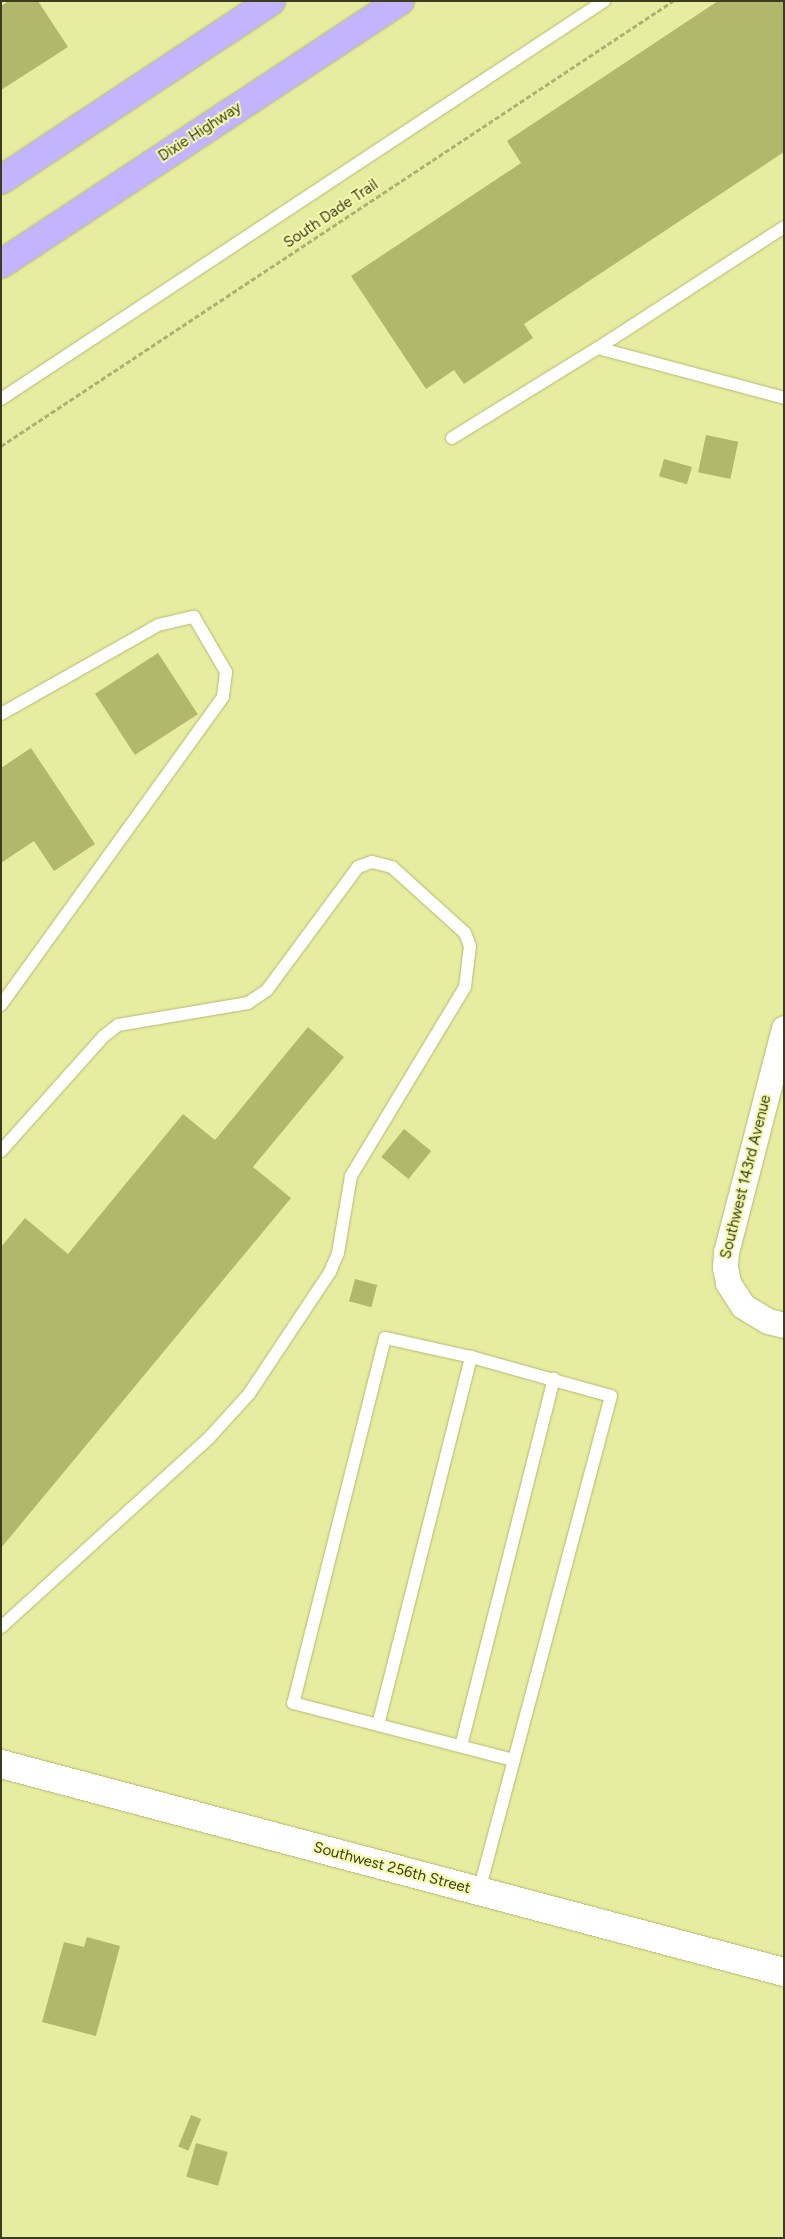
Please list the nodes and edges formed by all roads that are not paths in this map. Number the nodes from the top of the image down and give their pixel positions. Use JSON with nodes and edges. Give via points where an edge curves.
{"nodes":[{"id":1,"x":271,"y":1,"type":"edge"},
{"id":2,"x":400,"y":1,"type":"edge"},
{"id":3,"x":604,"y":1,"type":"edge"},
{"id":4,"x":1,"y":180,"type":"edge"},
{"id":5,"x":784,"y":227,"type":"edge"},
{"id":6,"x":1,"y":264,"type":"edge"},
{"id":7,"x":598,"y":348,"type":"junction"},
{"id":8,"x":784,"y":398,"type":"edge"},
{"id":9,"x":1,"y":399,"type":"edge"},
{"id":10,"x":452,"y":438,"type":"dead end"},
{"id":11,"x":1,"y":714,"type":"edge"},
{"id":12,"x":1,"y":1005,"type":"edge"},
{"id":13,"x":784,"y":1028,"type":"edge"},
{"id":14,"x":1,"y":1151,"type":"edge"},
{"id":15,"x":784,"y":1325,"type":"edge"},
{"id":16,"x":471,"y":1357,"type":"junction"},
{"id":17,"x":554,"y":1380,"type":"junction"},
{"id":18,"x":1,"y":1627,"type":"edge"},
{"id":19,"x":378,"y":1725,"type":"junction"},
{"id":20,"x":461,"y":1746,"type":"junction"},
{"id":21,"x":514,"y":1760,"type":"junction"},
{"id":22,"x":1,"y":1764,"type":"edge"},
{"id":23,"x":480,"y":1891,"type":"junction"},
{"id":24,"x":784,"y":1972,"type":"edge"}],
"edges":[{"from":1,"to":4,"type":"highway"},
{"from":2,"to":6,"type":"highway","name":"Dixie Highway"},
{"from":3,"to":9,"type":"lane"},
{"from":5,"to":7,"type":"lane"},
{"from":7,"to":8,"type":"lane"},
{"from":7,"to":10,"type":"lane"},
{"from":11,"to":12,"type":"lane","via":[[158,625],[194,617],[226,672],[223,697]]},
{"from":13,"to":15,"type":"street","name":"Southwest 143rd Avenue","via":[[726,1252],[728,1283],[735,1296],[755,1315]]},
{"from":14,"to":18,"type":"lane","via":[[104,1036],[118,1026],[248,1003],[267,990],[358,867],[372,862],[392,867],[465,933],[470,946],[465,987],[351,1176],[338,1253],[330,1272],[249,1394],[209,1438]]},
{"from":16,"to":17,"type":"lane"},
{"from":16,"to":19,"type":"lane"},
{"from":16,"to":19,"type":"lane","via":[[385,1338],[293,1703]]},
{"from":17,"to":20,"type":"lane"},
{"from":17,"to":21,"type":"lane","via":[[611,1396]]},
{"from":19,"to":20,"type":"lane"},
{"from":20,"to":21,"type":"lane"},
{"from":21,"to":23,"type":"lane"},
{"from":22,"to":23,"type":"street","name":"Southwest 256th Street"},
{"from":23,"to":24,"type":"street","name":"Southwest 256th Street"}]}
